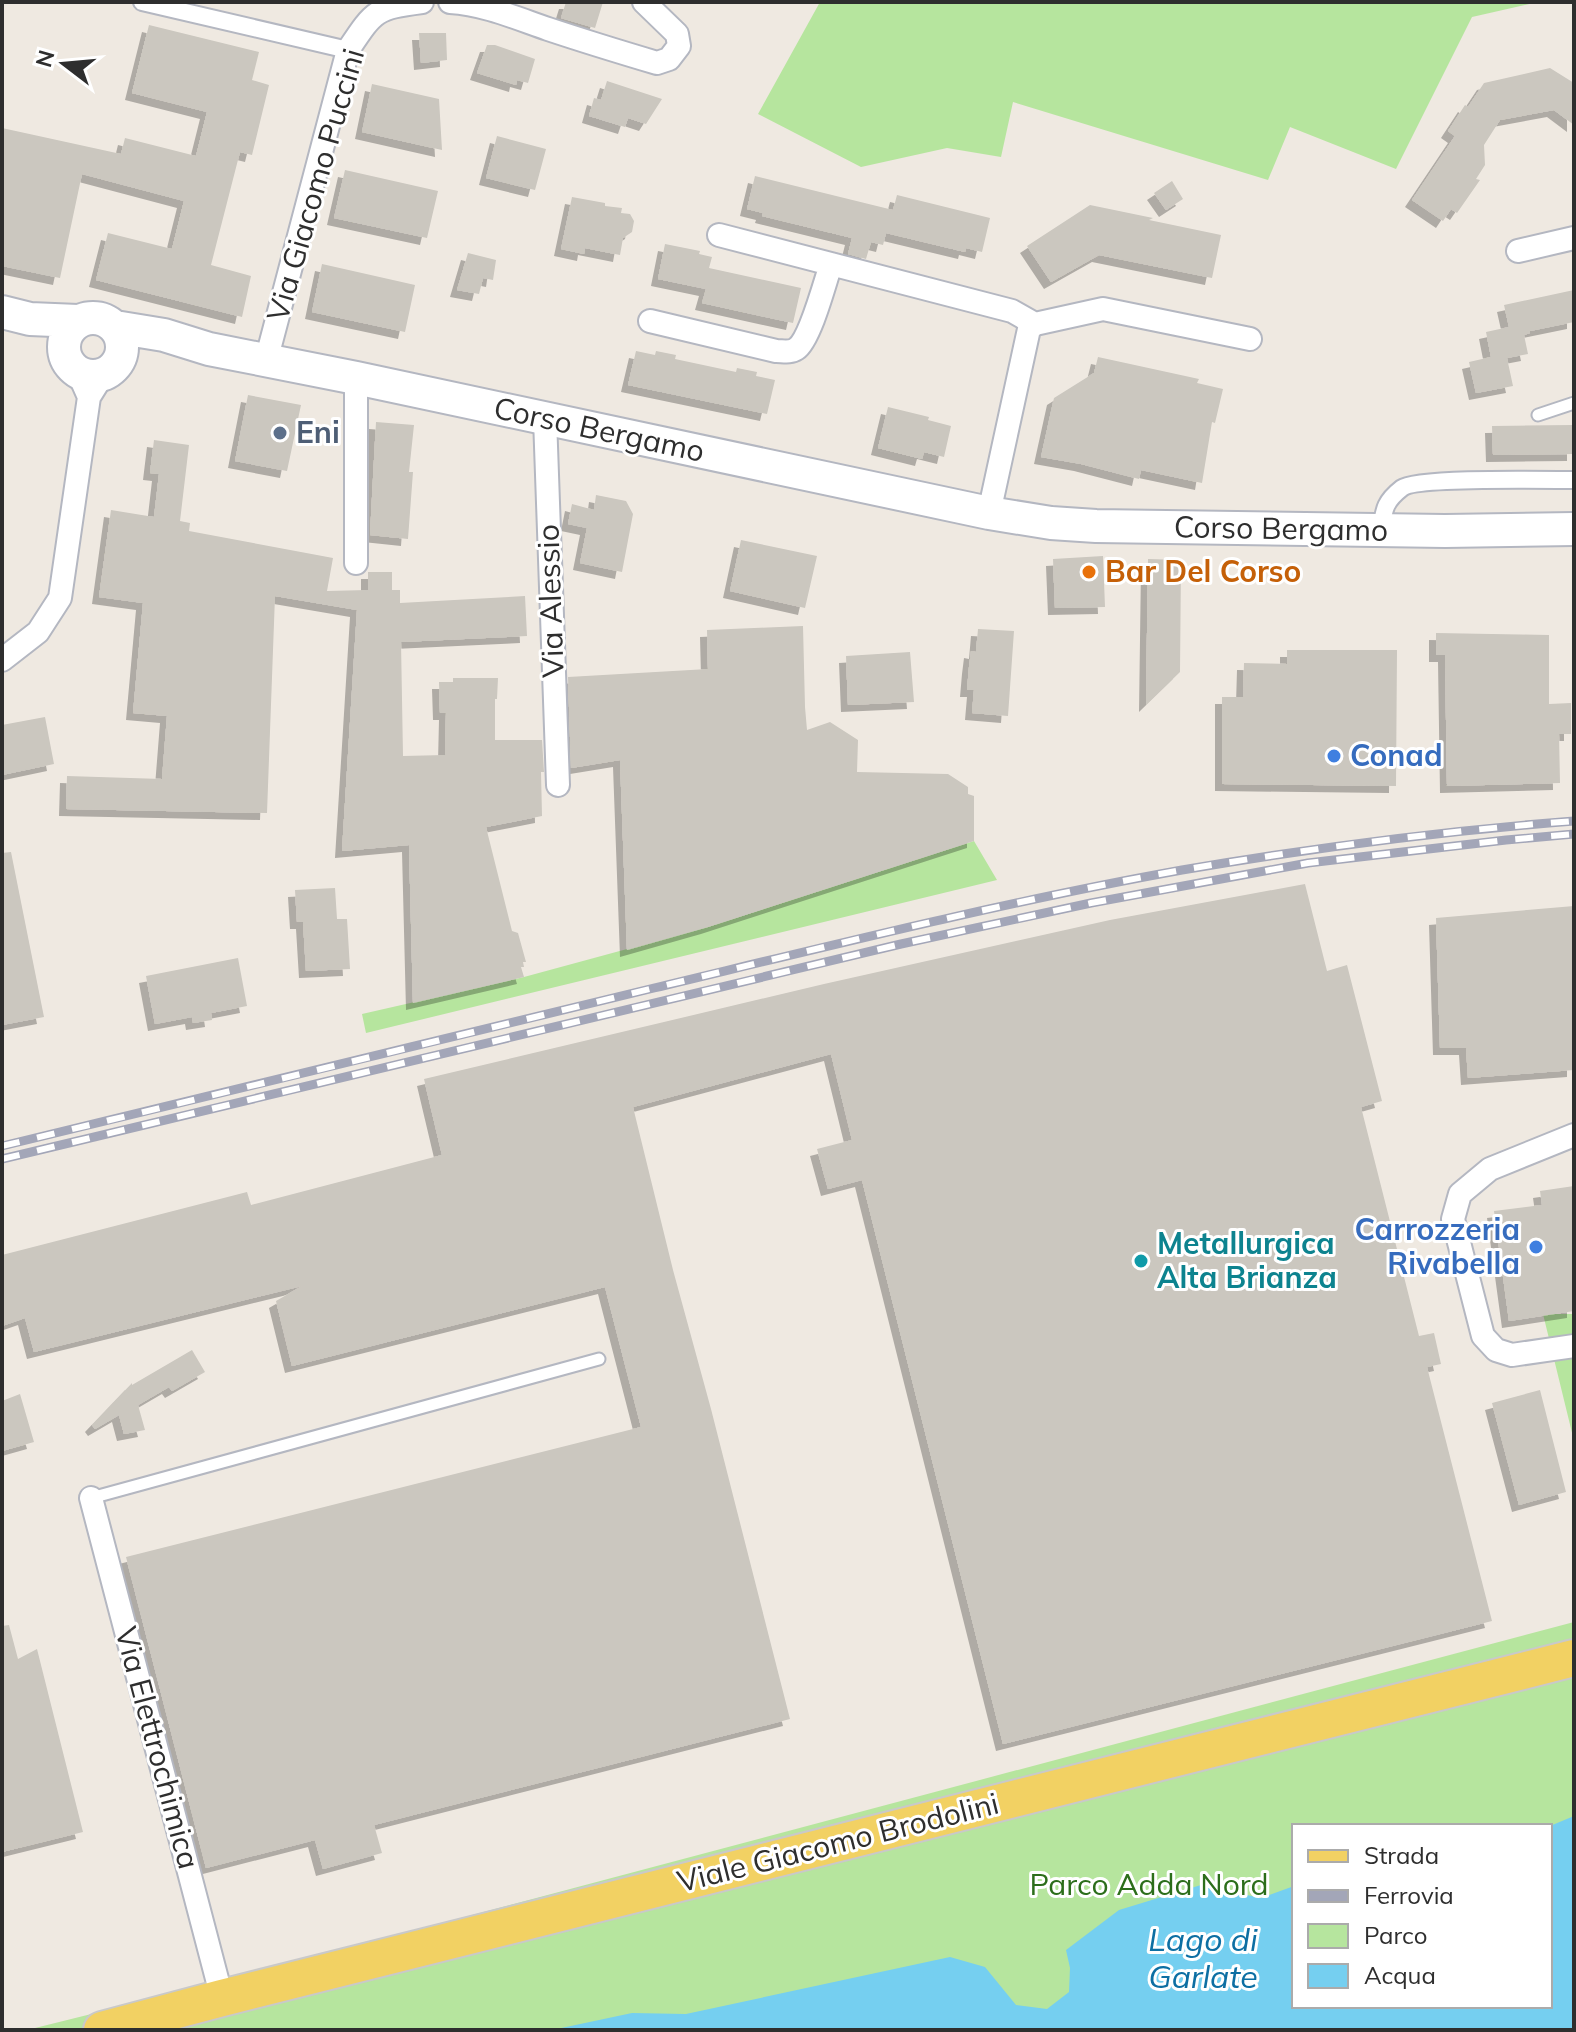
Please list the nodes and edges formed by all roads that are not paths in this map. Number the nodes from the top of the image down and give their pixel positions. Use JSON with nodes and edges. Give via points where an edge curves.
{"nodes":[{"id":1,"x":142,"y":2,"type":"edge"},
{"id":2,"x":422,"y":2,"type":"edge"},
{"id":3,"x":450,"y":2,"type":"edge"},
{"id":4,"x":644,"y":2,"type":"edge"},
{"id":5,"x":348,"y":50,"type":"junction"},
{"id":6,"x":719,"y":235,"type":"dead end"},
{"id":7,"x":1574,"y":238,"type":"edge"},
{"id":8,"x":1518,"y":251,"type":"dead end"},
{"id":9,"x":831,"y":264,"type":"junction"},
{"id":10,"x":16,"y":315,"type":"edge"},
{"id":11,"x":650,"y":321,"type":"dead end"},
{"id":12,"x":1035,"y":324,"type":"junction"},
{"id":13,"x":1250,"y":339,"type":"dead end"},
{"id":14,"x":266,"y":361,"type":"junction"},
{"id":15,"x":95,"y":364,"type":"junction"},
{"id":16,"x":356,"y":378,"type":"junction"},
{"id":17,"x":1574,"y":403,"type":"edge"},
{"id":18,"x":1538,"y":415,"type":"dead end"},
{"id":19,"x":545,"y":418,"type":"junction"},
{"id":20,"x":1574,"y":480,"type":"edge"},
{"id":21,"x":989,"y":513,"type":"junction"},
{"id":22,"x":1574,"y":529,"type":"edge"},
{"id":23,"x":1381,"y":530,"type":"junction"},
{"id":24,"x":356,"y":563,"type":"dead end"},
{"id":25,"x":2,"y":660,"type":"edge"},
{"id":26,"x":558,"y":785,"type":"dead end"},
{"id":27,"x":1574,"y":1135,"type":"edge"},
{"id":28,"x":1574,"y":1346,"type":"edge"},
{"id":29,"x":599,"y":1359,"type":"dead end"},
{"id":30,"x":91,"y":1498,"type":"joint"},
{"id":31,"x":1574,"y":1658,"type":"edge"},
{"id":32,"x":222,"y":1998,"type":"junction"},
{"id":33,"x":102,"y":2030,"type":"edge"}],
"edges":[{"from":1,"to":5,"type":"street"},
{"from":2,"to":5,"type":"street","name":"Via Giacomo Puccini","via":[[378,12]]},
{"from":3,"to":4,"type":"street","via":[[657,63],[669,59],[679,46],[677,34]]},
{"from":5,"to":14,"type":"street","name":"Via Giacomo Puccini"},
{"from":6,"to":9,"type":"street"},
{"from":7,"to":8,"type":"street"},
{"from":9,"to":11,"type":"street","via":[[810,328],[792,351]]},
{"from":9,"to":12,"type":"street","via":[[1012,311]]},
{"from":10,"to":15,"type":"main road"},
{"from":10,"to":15,"type":"main road","name":"Corso Bergamo","via":[[107,321]]},
{"from":12,"to":13,"type":"street","via":[[1103,309]]},
{"from":12,"to":21,"type":"street","via":[[1029,329]]},
{"from":14,"to":15,"type":"main road","name":"Corso Bergamo","via":[[209,349],[144,349]]},
{"from":14,"to":16,"type":"main road","name":"Corso Bergamo"},
{"from":15,"to":25,"type":"street","via":[[60,598],[38,632]]},
{"from":16,"to":19,"type":"main road","name":"Corso Bergamo"},
{"from":16,"to":24,"type":"street"},
{"from":17,"to":18,"type":"lane"},
{"from":19,"to":21,"type":"main road","name":"Corso Bergamo"},
{"from":19,"to":26,"type":"street","name":"Via Alessio"},
{"from":20,"to":23,"type":"street","via":[[1404,486],[1385,506]]},
{"from":21,"to":23,"type":"main road","name":"Corso Bergamo","via":[[1096,526]]},
{"from":22,"to":23,"type":"main road","name":"Corso Bergamo"},
{"from":27,"to":28,"type":"street","via":[[1490,1169],[1460,1194],[1453,1219],[1483,1336],[1496,1350],[1512,1355]]},
{"from":29,"to":30,"type":"lane"},
{"from":30,"to":32,"type":"street","name":"Via Elettrochimica"},
{"from":31,"to":32,"type":"main road","name":"Viale Giacomo Brodolini"},
{"from":32,"to":33,"type":"main road","name":"Viale Giacomo Brodolini"}]}
